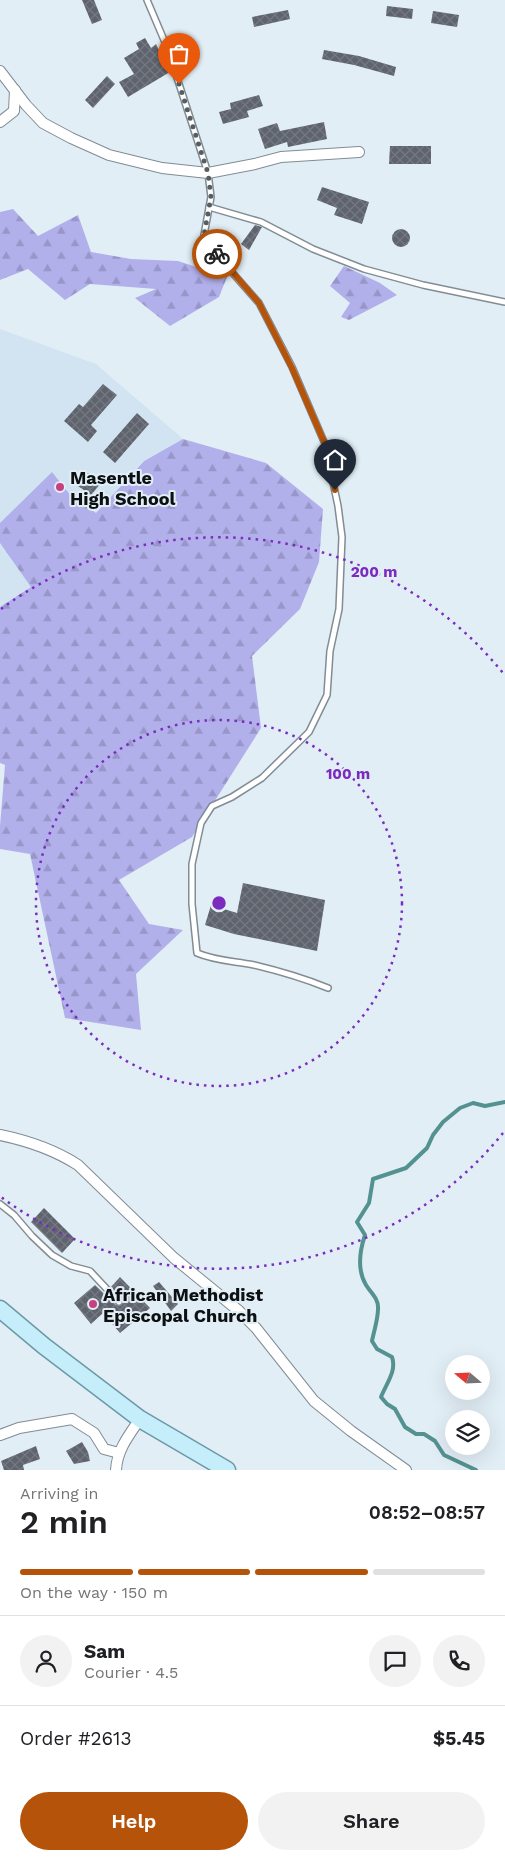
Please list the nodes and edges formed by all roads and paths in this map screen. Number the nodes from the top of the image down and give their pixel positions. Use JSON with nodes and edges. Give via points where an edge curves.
{"nodes":[{"id":1,"x":147,"y":0,"type":"edge"},
{"id":2,"x":0,"y":71,"type":"edge"},
{"id":3,"x":15,"y":90,"type":"junction"},
{"id":4,"x":0,"y":122,"type":"edge"},
{"id":5,"x":359,"y":152,"type":"dead end"},
{"id":6,"x":208,"y":173,"type":"junction"},
{"id":7,"x":210,"y":207,"type":"junction"},
{"id":8,"x":505,"y":302,"type":"edge"},
{"id":9,"x":328,"y":988,"type":"dead end"},
{"id":10,"x":0,"y":1135,"type":"edge"},
{"id":11,"x":0,"y":1204,"type":"edge"},
{"id":12,"x":119,"y":1302,"type":"dead end"},
{"id":13,"x":0,"y":1309,"type":"edge"},
{"id":14,"x":140,"y":1419,"type":"junction"},
{"id":15,"x":0,"y":1435,"type":"edge"},
{"id":16,"x":118,"y":1453,"type":"junction"},
{"id":17,"x":116,"y":1470,"type":"edge"},
{"id":18,"x":227,"y":1470,"type":"edge"},
{"id":19,"x":406,"y":1470,"type":"edge"}],
"edges":[{"from":1,"to":6,"type":"lane","via":[[167,47]]},
{"from":2,"to":3,"type":"street"},
{"from":3,"to":4,"type":"street","via":[[14,110]]},
{"from":3,"to":6,"type":"street","via":[[43,123],[109,155],[162,168]]},
{"from":5,"to":6,"type":"street","via":[[282,157]]},
{"from":6,"to":7,"type":"lane"},
{"from":7,"to":8,"type":"lane","via":[[261,222],[313,249],[364,269]]},
{"from":7,"to":9,"type":"lane","via":[[204,235],[216,254],[259,303],[325,444],[342,537],[339,609],[330,651],[327,695],[309,732],[262,778],[212,806],[201,823],[192,864],[197,953],[214,960],[297,976]]},
{"from":10,"to":19,"type":"street","via":[[42,1146],[78,1165],[174,1258],[239,1310],[314,1401]]},
{"from":11,"to":12,"type":"lane","via":[[52,1255],[71,1266],[90,1271]]},
{"from":13,"to":14,"type":"main road"},
{"from":14,"to":16,"type":"street"},
{"from":14,"to":18,"type":"main road"},
{"from":15,"to":16,"type":"street","via":[[19,1428],[72,1419],[94,1433],[104,1449]]},
{"from":16,"to":17,"type":"street"}]}
